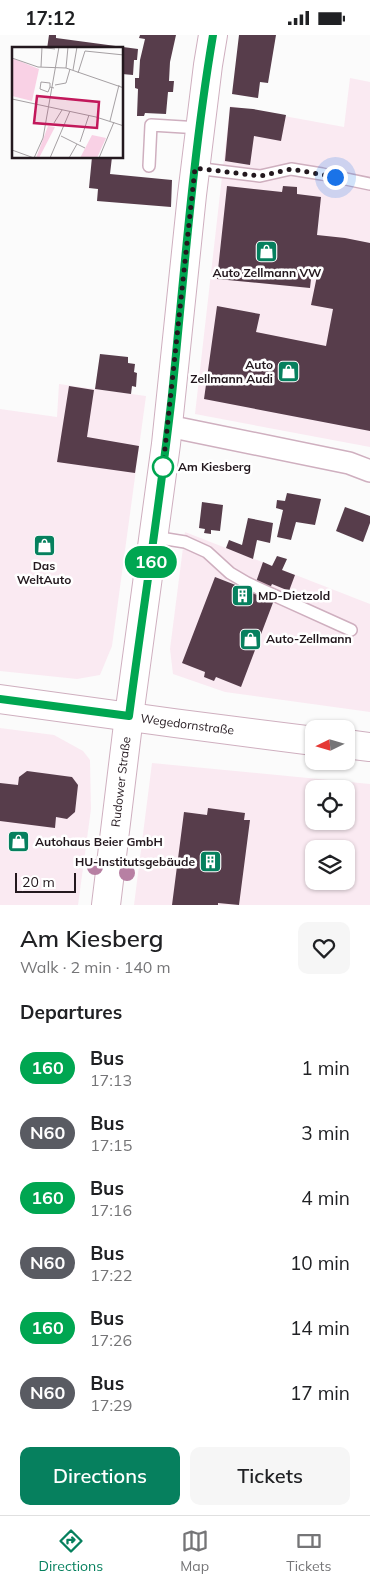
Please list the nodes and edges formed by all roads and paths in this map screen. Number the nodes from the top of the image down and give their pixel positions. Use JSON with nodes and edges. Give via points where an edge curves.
{"nodes":[{"id":1,"x":213,"y":35,"type":"edge"},
{"id":2,"x":200,"y":128,"type":"junction"},
{"id":3,"x":148,"y":166,"type":"dead end"},
{"id":4,"x":195,"y":168,"type":"junction"},
{"id":5,"x":370,"y":184,"type":"edge"},
{"id":6,"x":168,"y":426,"type":"junction"},
{"id":7,"x":370,"y":471,"type":"edge"},
{"id":8,"x":154,"y":537,"type":"junction"},
{"id":9,"x":351,"y":630,"type":"dead end"},
{"id":10,"x":0,"y":699,"type":"edge"},
{"id":11,"x":129,"y":716,"type":"junction"},
{"id":12,"x":305,"y":740,"type":"edge"},
{"id":13,"x":355,"y":745,"type":"edge"},
{"id":14,"x":370,"y":747,"type":"edge"},
{"id":15,"x":106,"y":905,"type":"edge"}],
"edges":[{"from":1,"to":2,"type":"street","name":"Rudower Straße"},
{"from":2,"to":3,"type":"lane","via":[[151,125]]},
{"from":2,"to":4,"type":"street","name":"Rudower Straße"},
{"from":4,"to":5,"type":"lane","via":[[260,176],[291,169]]},
{"from":4,"to":6,"type":"street","name":"Rudower Straße"},
{"from":6,"to":7,"type":"street","via":[[349,463]]},
{"from":6,"to":8,"type":"street","name":"Rudower Straße"},
{"from":8,"to":9,"type":"lane","via":[[185,542],[207,552],[230,573],[247,583]]},
{"from":8,"to":11,"type":"street","name":"Rudower Straße"},
{"from":10,"to":11,"type":"street","name":"Wegedornstraße"},
{"from":11,"to":12,"type":"street","name":"Wegedornstraße"},
{"from":11,"to":15,"type":"street","name":"Rudower Straße"},
{"from":13,"to":14,"type":"street"}]}
